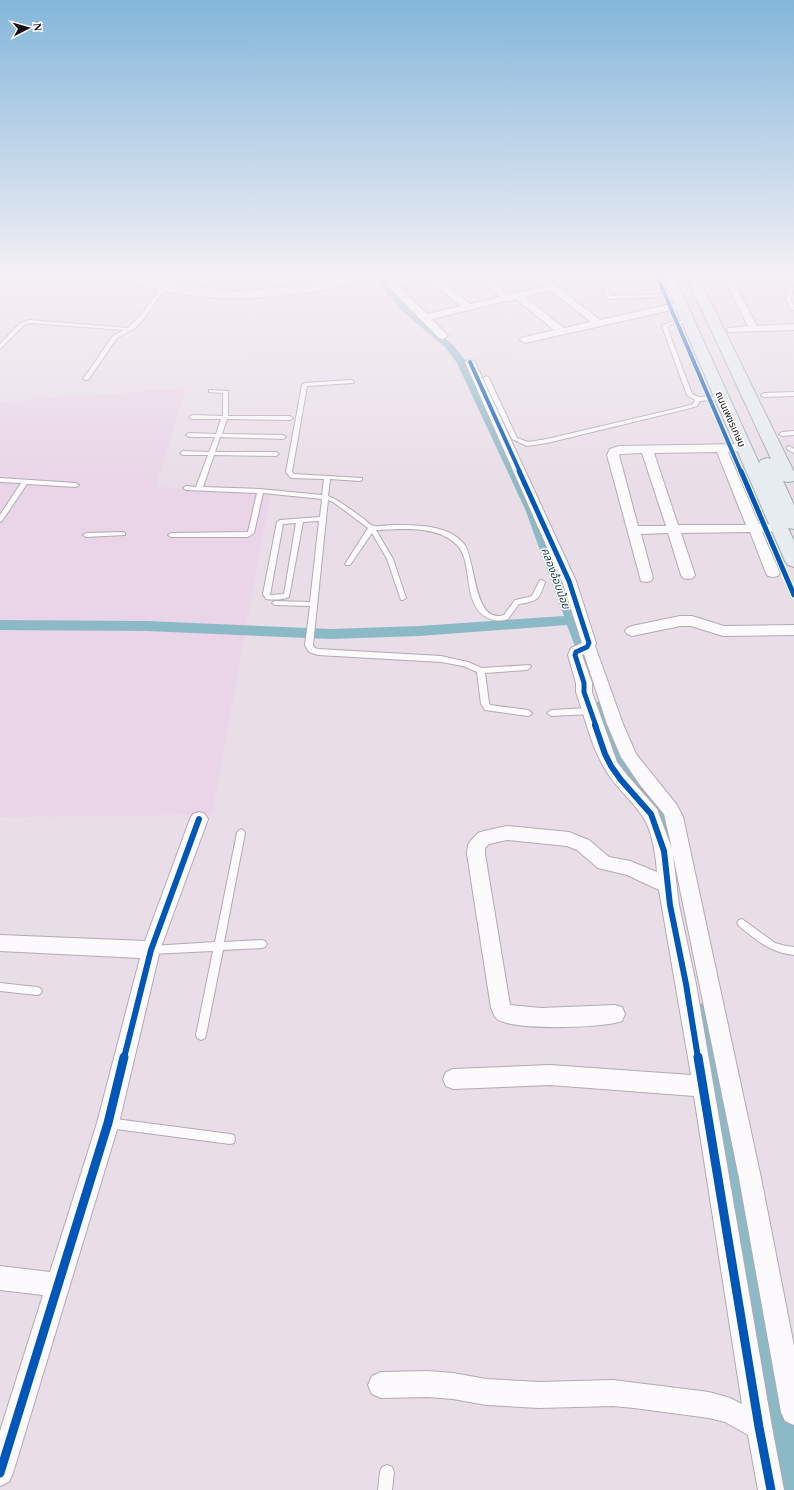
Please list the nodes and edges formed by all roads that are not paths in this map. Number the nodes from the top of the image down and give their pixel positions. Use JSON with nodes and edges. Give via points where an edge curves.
{"nodes":[{"id":1,"x":109,"y":346,"type":"edge"},
{"id":2,"x":671,"y":346,"type":"edge"},
{"id":3,"x":699,"y":346,"type":"edge"},
{"id":4,"x":718,"y":346,"type":"edge"},
{"id":5,"x":721,"y":346,"type":"edge"},
{"id":6,"x":740,"y":346,"type":"edge"},
{"id":7,"x":470,"y":362,"type":"dead end"},
{"id":8,"x":486,"y":378,"type":"dead end"},
{"id":9,"x":86,"y":379,"type":"dead end"},
{"id":10,"x":351,"y":382,"type":"dead end"},
{"id":11,"x":211,"y":391,"type":"dead end"},
{"id":12,"x":794,"y":394,"type":"edge"},
{"id":13,"x":764,"y":395,"type":"junction"},
{"id":14,"x":722,"y":398,"type":"junction"},
{"id":15,"x":698,"y":399,"type":"junction"},
{"id":16,"x":192,"y":417,"type":"dead end"},
{"id":17,"x":225,"y":417,"type":"junction"},
{"id":18,"x":290,"y":418,"type":"dead end"},
{"id":19,"x":788,"y":433,"type":"edge"},
{"id":20,"x":189,"y":435,"type":"dead end"},
{"id":21,"x":217,"y":436,"type":"junction"},
{"id":22,"x":283,"y":436,"type":"dead end"},
{"id":23,"x":721,"y":448,"type":"junction"},
{"id":24,"x":744,"y":448,"type":"junction"},
{"id":25,"x":647,"y":449,"type":"junction"},
{"id":26,"x":183,"y":453,"type":"dead end"},
{"id":27,"x":792,"y":453,"type":"edge"},
{"id":28,"x":211,"y":454,"type":"junction"},
{"id":29,"x":276,"y":454,"type":"dead end"},
{"id":30,"x":327,"y":477,"type":"junction"},
{"id":31,"x":360,"y":479,"type":"dead end"},
{"id":32,"x":0,"y":480,"type":"edge"},
{"id":33,"x":25,"y":482,"type":"junction"},
{"id":34,"x":76,"y":485,"type":"dead end"},
{"id":35,"x":186,"y":488,"type":"dead end"},
{"id":36,"x":199,"y":488,"type":"junction"},
{"id":37,"x":794,"y":489,"type":"edge"},
{"id":38,"x":260,"y":491,"type":"junction"},
{"id":39,"x":325,"y":497,"type":"junction"},
{"id":40,"x":322,"y":519,"type":"junction"},
{"id":41,"x":0,"y":520,"type":"edge"},
{"id":42,"x":300,"y":521,"type":"junction"},
{"id":43,"x":794,"y":524,"type":"edge"},
{"id":44,"x":372,"y":528,"type":"junction"},
{"id":45,"x":754,"y":528,"type":"junction"},
{"id":46,"x":779,"y":528,"type":"junction"},
{"id":47,"x":673,"y":529,"type":"junction"},
{"id":48,"x":633,"y":530,"type":"junction"},
{"id":49,"x":123,"y":534,"type":"dead end"},
{"id":50,"x":86,"y":535,"type":"dead end"},
{"id":51,"x":171,"y":535,"type":"dead end"},
{"id":52,"x":794,"y":561,"type":"edge"},
{"id":53,"x":348,"y":564,"type":"dead end"},
{"id":54,"x":773,"y":573,"type":"dead end"},
{"id":55,"x":688,"y":574,"type":"dead end"},
{"id":56,"x":646,"y":578,"type":"dead end"},
{"id":57,"x":542,"y":582,"type":"dead end"},
{"id":58,"x":403,"y":598,"type":"dead end"},
{"id":59,"x":275,"y":603,"type":"dead end"},
{"id":60,"x":313,"y":604,"type":"junction"},
{"id":61,"x":794,"y":630,"type":"edge"},
{"id":62,"x":632,"y":631,"type":"dead end"},
{"id":63,"x":584,"y":648,"type":"junction"},
{"id":64,"x":527,"y":667,"type":"dead end"},
{"id":65,"x":481,"y":671,"type":"junction"},
{"id":66,"x":590,"y":711,"type":"junction"},
{"id":67,"x":528,"y":713,"type":"dead end"},
{"id":68,"x":551,"y":713,"type":"dead end"},
{"id":69,"x":199,"y":819,"type":"dead end"},
{"id":70,"x":241,"y":833,"type":"dead end"},
{"id":71,"x":667,"y":885,"type":"junction"},
{"id":72,"x":742,"y":923,"type":"dead end"},
{"id":73,"x":0,"y":943,"type":"edge"},
{"id":74,"x":262,"y":944,"type":"dead end"},
{"id":75,"x":218,"y":947,"type":"junction"},
{"id":76,"x":151,"y":950,"type":"junction"},
{"id":77,"x":794,"y":951,"type":"edge"},
{"id":78,"x":0,"y":986,"type":"edge"},
{"id":79,"x":37,"y":991,"type":"dead end"},
{"id":80,"x":614,"y":1014,"type":"dead end"},
{"id":81,"x":201,"y":1035,"type":"dead end"},
{"id":82,"x":453,"y":1079,"type":"dead end"},
{"id":83,"x":702,"y":1086,"type":"junction"},
{"id":84,"x":108,"y":1123,"type":"junction"},
{"id":85,"x":230,"y":1139,"type":"dead end"},
{"id":86,"x":0,"y":1278,"type":"edge"},
{"id":87,"x":59,"y":1285,"type":"junction"},
{"id":88,"x":381,"y":1385,"type":"dead end"},
{"id":89,"x":794,"y":1412,"type":"edge"},
{"id":90,"x":759,"y":1427,"type":"junction"},
{"id":91,"x":387,"y":1472,"type":"dead end"},
{"id":92,"x":0,"y":1473,"type":"edge"},
{"id":93,"x":385,"y":1490,"type":"edge"},
{"id":94,"x":771,"y":1490,"type":"edge"}],
"edges":[{"from":1,"to":9,"type":"lane"},
{"from":2,"to":15,"type":"lane","via":[[690,395]]},
{"from":3,"to":14,"type":"main road","name":"ถนนเพชรเกษม"},
{"from":4,"to":43,"type":"main road","name":"ถนนเพชรเกษม"},
{"from":5,"to":37,"type":"main road","name":"ถนนเพชรเกษม"},
{"from":6,"to":13,"type":"main road"},
{"from":7,"to":63,"type":"street","via":[[569,581],[589,643]]},
{"from":8,"to":15,"type":"lane","via":[[514,439],[527,444],[685,408],[695,405]]},
{"from":10,"to":30,"type":"lane","via":[[308,384],[303,387],[289,472],[292,476]]},
{"from":11,"to":17,"type":"lane","via":[[226,392]]},
{"from":12,"to":13,"type":"lane"},
{"from":13,"to":19,"type":"main road"},
{"from":14,"to":15,"type":"lane"},
{"from":14,"to":24,"type":"main road","name":"ถนนเพชรเกษม"},
{"from":16,"to":17,"type":"lane"},
{"from":17,"to":18,"type":"lane"},
{"from":17,"to":21,"type":"lane"},
{"from":19,"to":27,"type":"main road"},
{"from":20,"to":21,"type":"lane"},
{"from":21,"to":22,"type":"lane"},
{"from":21,"to":28,"type":"lane"},
{"from":23,"to":24,"type":"street"},
{"from":23,"to":25,"type":"street"},
{"from":23,"to":45,"type":"street"},
{"from":24,"to":46,"type":"main road","name":"ถนนเพชรเกษม"},
{"from":25,"to":47,"type":"street"},
{"from":25,"to":48,"type":"street","via":[[620,450],[613,455]]},
{"from":26,"to":28,"type":"lane"},
{"from":28,"to":29,"type":"lane"},
{"from":28,"to":36,"type":"lane"},
{"from":30,"to":31,"type":"lane"},
{"from":30,"to":39,"type":"lane"},
{"from":32,"to":33,"type":"lane"},
{"from":33,"to":34,"type":"lane"},
{"from":33,"to":41,"type":"lane"},
{"from":35,"to":36,"type":"lane"},
{"from":36,"to":38,"type":"lane"},
{"from":38,"to":39,"type":"lane"},
{"from":38,"to":51,"type":"lane","via":[[251,533],[248,535]]},
{"from":39,"to":40,"type":"lane"},
{"from":39,"to":44,"type":"lane","via":[[335,501]]},
{"from":40,"to":42,"type":"lane"},
{"from":40,"to":60,"type":"lane"},
{"from":42,"to":42,"type":"lane","via":[[287,595],[268,596],[266,594],[280,522]]},
{"from":44,"to":53,"type":"lane"},
{"from":44,"to":57,"type":"lane","via":[[402,527],[444,533],[453,537],[463,547],[476,598],[488,616],[494,618],[507,617],[518,602],[531,600],[537,596]]},
{"from":44,"to":58,"type":"lane","via":[[390,559]]},
{"from":45,"to":46,"type":"street"},
{"from":45,"to":47,"type":"street"},
{"from":45,"to":54,"type":"street"},
{"from":46,"to":52,"type":"main road","name":"ถนนเพชรเกษม"},
{"from":47,"to":48,"type":"street"},
{"from":47,"to":55,"type":"street"},
{"from":48,"to":56,"type":"street"},
{"from":49,"to":50,"type":"lane"},
{"from":59,"to":60,"type":"lane"},
{"from":60,"to":65,"type":"lane","via":[[309,645],[312,650],[457,662]]},
{"from":61,"to":62,"type":"street","via":[[723,631],[692,621],[680,621]]},
{"from":63,"to":66,"type":"street","via":[[576,655]]},
{"from":63,"to":89,"type":"street","via":[[629,757],[674,817],[750,1178]]},
{"from":64,"to":65,"type":"lane"},
{"from":65,"to":67,"type":"lane","via":[[485,704],[488,708]]},
{"from":66,"to":68,"type":"lane"},
{"from":66,"to":71,"type":"street","via":[[611,766],[651,814],[664,851]]},
{"from":69,"to":76,"type":"street"},
{"from":70,"to":75,"type":"lane"},
{"from":71,"to":80,"type":"street","via":[[630,868],[604,863],[583,845],[569,839],[507,833],[484,838],[477,845],[480,885],[500,1008],[504,1013],[534,1017]]},
{"from":71,"to":83,"type":"street"},
{"from":72,"to":77,"type":"lane","via":[[767,944],[786,951]]},
{"from":73,"to":76,"type":"street"},
{"from":74,"to":75,"type":"lane"},
{"from":75,"to":76,"type":"lane"},
{"from":75,"to":81,"type":"lane"},
{"from":76,"to":84,"type":"street"},
{"from":78,"to":79,"type":"lane"},
{"from":82,"to":83,"type":"street","via":[[550,1075]]},
{"from":83,"to":90,"type":"street"},
{"from":84,"to":85,"type":"lane"},
{"from":84,"to":87,"type":"street"},
{"from":86,"to":87,"type":"street"},
{"from":87,"to":92,"type":"street"},
{"from":88,"to":90,"type":"street","via":[[428,1384],[486,1392],[538,1395],[634,1395],[709,1404],[730,1411]]},
{"from":90,"to":94,"type":"street"},
{"from":91,"to":93,"type":"lane"}]}
